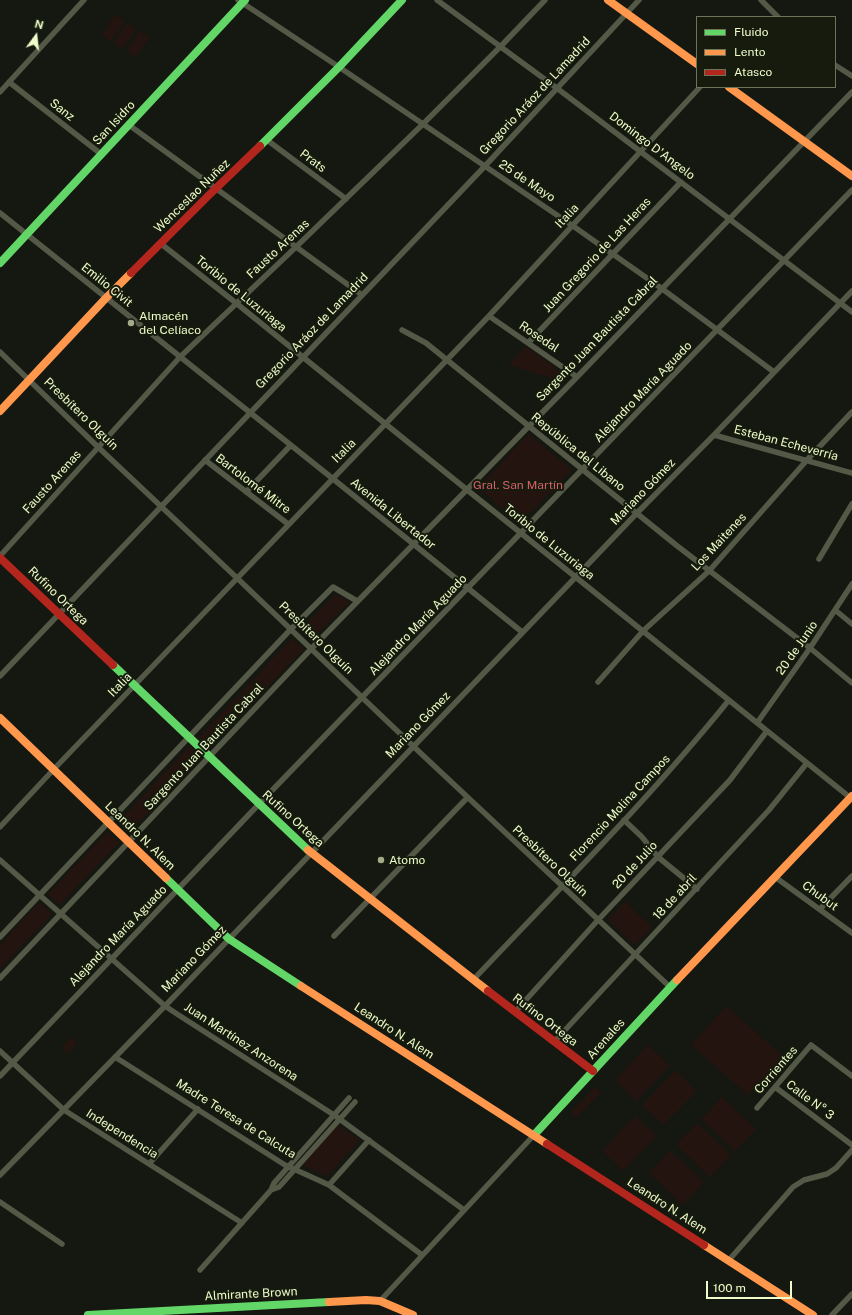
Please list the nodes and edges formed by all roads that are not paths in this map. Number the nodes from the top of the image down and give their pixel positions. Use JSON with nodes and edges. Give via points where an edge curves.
{"nodes":[{"id":1,"x":84,"y":0,"type":"edge"},
{"id":2,"x":402,"y":0,"type":"edge"},
{"id":3,"x":438,"y":0,"type":"edge"},
{"id":4,"x":545,"y":0,"type":"edge"},
{"id":5,"x":608,"y":0,"type":"edge"},
{"id":6,"x":639,"y":0,"type":"edge"},
{"id":7,"x":760,"y":0,"type":"edge"},
{"id":8,"x":242,"y":1,"type":"edge"},
{"id":9,"x":627,"y":14,"type":"junction"},
{"id":10,"x":777,"y":16,"type":"edge"},
{"id":11,"x":501,"y":46,"type":"junction"},
{"id":12,"x":696,"y":63,"type":"edge"},
{"id":13,"x":836,"y":66,"type":"edge"},
{"id":14,"x":339,"y":67,"type":"junction"},
{"id":15,"x":852,"y":76,"type":"edge"},
{"id":16,"x":9,"y":82,"type":"junction"},
{"id":17,"x":558,"y":88,"type":"junction"},
{"id":18,"x":699,"y":88,"type":"edge"},
{"id":19,"x":730,"y":88,"type":"edge"},
{"id":20,"x":0,"y":92,"type":"edge"},
{"id":21,"x":852,"y":92,"type":"edge"},
{"id":22,"x":423,"y":124,"type":"junction"},
{"id":23,"x":128,"y":126,"type":"junction"},
{"id":24,"x":267,"y":140,"type":"junction"},
{"id":25,"x":805,"y":141,"type":"junction"},
{"id":26,"x":640,"y":152,"type":"junction"},
{"id":27,"x":101,"y":154,"type":"junction"},
{"id":28,"x":485,"y":166,"type":"junction"},
{"id":29,"x":852,"y":176,"type":"edge"},
{"id":30,"x":681,"y":182,"type":"junction"},
{"id":31,"x":217,"y":188,"type":"junction"},
{"id":32,"x":852,"y":190,"type":"edge"},
{"id":33,"x":346,"y":199,"type":"junction"},
{"id":34,"x":0,"y":213,"type":"edge"},
{"id":35,"x":729,"y":218,"type":"junction"},
{"id":36,"x":573,"y":226,"type":"junction"},
{"id":37,"x":27,"y":235,"type":"junction"},
{"id":38,"x":160,"y":244,"type":"junction"},
{"id":39,"x":297,"y":246,"type":"junction"},
{"id":40,"x":613,"y":254,"type":"junction"},
{"id":41,"x":783,"y":260,"type":"junction"},
{"id":42,"x":0,"y":263,"type":"edge"},
{"id":43,"x":662,"y":288,"type":"junction"},
{"id":44,"x":852,"y":291,"type":"edge"},
{"id":45,"x":362,"y":295,"type":"junction"},
{"id":46,"x":106,"y":298,"type":"junction"},
{"id":47,"x":236,"y":303,"type":"junction"},
{"id":48,"x":840,"y":304,"type":"junction"},
{"id":49,"x":852,"y":312,"type":"edge"},
{"id":50,"x":489,"y":316,"type":"junction"},
{"id":51,"x":402,"y":330,"type":"dead end"},
{"id":52,"x":717,"y":330,"type":"junction"},
{"id":53,"x":528,"y":343,"type":"junction"},
{"id":54,"x":0,"y":352,"type":"edge"},
{"id":55,"x":180,"y":357,"type":"junction"},
{"id":56,"x":302,"y":357,"type":"junction"},
{"id":57,"x":447,"y":360,"type":"junction"},
{"id":58,"x":774,"y":372,"type":"junction"},
{"id":59,"x":577,"y":377,"type":"junction"},
{"id":60,"x":30,"y":380,"type":"junction"},
{"id":61,"x":0,"y":411,"type":"edge"},
{"id":62,"x":250,"y":412,"type":"junction"},
{"id":63,"x":852,"y":412,"type":"edge"},
{"id":64,"x":386,"y":424,"type":"junction"},
{"id":65,"x":528,"y":426,"type":"junction"},
{"id":66,"x":714,"y":435,"type":"junction"},
{"id":67,"x":291,"y":446,"type":"junction"},
{"id":68,"x":98,"y":447,"type":"junction"},
{"id":69,"x":205,"y":460,"type":"junction"},
{"id":70,"x":807,"y":460,"type":"junction"},
{"id":71,"x":583,"y":470,"type":"junction"},
{"id":72,"x":852,"y":473,"type":"edge"},
{"id":73,"x":332,"y":478,"type":"junction"},
{"id":74,"x":466,"y":489,"type":"junction"},
{"id":75,"x":246,"y":492,"type":"junction"},
{"id":76,"x":852,"y":504,"type":"edge"},
{"id":77,"x":162,"y":506,"type":"junction"},
{"id":78,"x":637,"y":513,"type":"junction"},
{"id":79,"x":288,"y":524,"type":"junction"},
{"id":80,"x":521,"y":534,"type":"junction"},
{"id":81,"x":414,"y":544,"type":"junction"},
{"id":82,"x":0,"y":557,"type":"edge"},
{"id":83,"x":819,"y":559,"type":"dead end"},
{"id":84,"x":709,"y":571,"type":"junction"},
{"id":85,"x":576,"y":577,"type":"junction"},
{"id":86,"x":237,"y":578,"type":"junction"},
{"id":87,"x":852,"y":584,"type":"edge"},
{"id":88,"x":468,"y":589,"type":"junction"},
{"id":89,"x":357,"y":601,"type":"junction"},
{"id":90,"x":835,"y":610,"type":"junction"},
{"id":91,"x":59,"y":614,"type":"junction"},
{"id":92,"x":852,"y":624,"type":"edge"},
{"id":93,"x":291,"y":629,"type":"junction"},
{"id":94,"x":643,"y":631,"type":"junction"},
{"id":95,"x":522,"y":632,"type":"junction"},
{"id":96,"x":810,"y":648,"type":"junction"},
{"id":97,"x":311,"y":649,"type":"junction"},
{"id":98,"x":0,"y":676,"type":"edge"},
{"id":99,"x":598,"y":682,"type":"dead end"},
{"id":100,"x":852,"y":683,"type":"edge"},
{"id":101,"x":134,"y":685,"type":"junction"},
{"id":102,"x":362,"y":697,"type":"junction"},
{"id":103,"x":729,"y":700,"type":"junction"},
{"id":104,"x":0,"y":718,"type":"edge"},
{"id":105,"x":757,"y":723,"type":"junction"},
{"id":106,"x":767,"y":731,"type":"junction"},
{"id":107,"x":189,"y":738,"type":"junction"},
{"id":108,"x":413,"y":746,"type":"junction"},
{"id":109,"x":209,"y":758,"type":"junction"},
{"id":110,"x":807,"y":763,"type":"junction"},
{"id":111,"x":54,"y":769,"type":"junction"},
{"id":112,"x":851,"y":797,"type":"edge"},
{"id":113,"x":467,"y":798,"type":"junction"},
{"id":114,"x":258,"y":804,"type":"junction"},
{"id":115,"x":624,"y":820,"type":"junction"},
{"id":116,"x":108,"y":822,"type":"junction"},
{"id":117,"x":0,"y":827,"type":"edge"},
{"id":118,"x":129,"y":842,"type":"junction"},
{"id":119,"x":311,"y":853,"type":"junction"},
{"id":120,"x":658,"y":857,"type":"junction"},
{"id":121,"x":0,"y":860,"type":"edge"},
{"id":122,"x":852,"y":876,"type":"edge"},
{"id":123,"x":775,"y":877,"type":"junction"},
{"id":124,"x":562,"y":886,"type":"junction"},
{"id":125,"x":697,"y":889,"type":"junction"},
{"id":126,"x":178,"y":890,"type":"junction"},
{"id":127,"x":40,"y":895,"type":"junction"},
{"id":128,"x":369,"y":898,"type":"junction"},
{"id":129,"x":820,"y":909,"type":"junction"},
{"id":130,"x":61,"y":914,"type":"junction"},
{"id":131,"x":598,"y":920,"type":"junction"},
{"id":132,"x":852,"y":932,"type":"edge"},
{"id":133,"x":334,"y":936,"type":"dead end"},
{"id":134,"x":0,"y":937,"type":"edge"},
{"id":135,"x":229,"y":939,"type":"junction"},
{"id":136,"x":634,"y":955,"type":"junction"},
{"id":137,"x":112,"y":959,"type":"junction"},
{"id":138,"x":0,"y":978,"type":"edge"},
{"id":139,"x":473,"y":980,"type":"junction"},
{"id":140,"x":670,"y":987,"type":"junction"},
{"id":141,"x":165,"y":1006,"type":"junction"},
{"id":142,"x":515,"y":1012,"type":"junction"},
{"id":143,"x":554,"y":1042,"type":"junction"},
{"id":144,"x":0,"y":1051,"type":"edge"},
{"id":145,"x":115,"y":1057,"type":"junction"},
{"id":146,"x":13,"y":1063,"type":"junction"},
{"id":147,"x":593,"y":1071,"type":"junction"},
{"id":148,"x":0,"y":1076,"type":"edge"},
{"id":149,"x":852,"y":1076,"type":"edge"},
{"id":150,"x":775,"y":1088,"type":"junction"},
{"id":151,"x":352,"y":1100,"type":"dead end"},
{"id":152,"x":757,"y":1108,"type":"dead end"},
{"id":153,"x":198,"y":1109,"type":"junction"},
{"id":154,"x":64,"y":1110,"type":"junction"},
{"id":155,"x":337,"y":1117,"type":"junction"},
{"id":156,"x":534,"y":1135,"type":"junction"},
{"id":157,"x":369,"y":1140,"type":"junction"},
{"id":158,"x":852,"y":1145,"type":"edge"},
{"id":159,"x":852,"y":1150,"type":"edge"},
{"id":160,"x":149,"y":1164,"type":"junction"},
{"id":161,"x":288,"y":1166,"type":"junction"},
{"id":162,"x":295,"y":1168,"type":"junction"},
{"id":163,"x":0,"y":1174,"type":"edge"},
{"id":164,"x":329,"y":1185,"type":"junction"},
{"id":165,"x":271,"y":1190,"type":"junction"},
{"id":166,"x":0,"y":1202,"type":"edge"},
{"id":167,"x":464,"y":1210,"type":"junction"},
{"id":168,"x":242,"y":1223,"type":"junction"},
{"id":169,"x":62,"y":1244,"type":"dead end"},
{"id":170,"x":422,"y":1255,"type":"junction"},
{"id":171,"x":728,"y":1260,"type":"junction"},
{"id":172,"x":200,"y":1270,"type":"dead end"},
{"id":173,"x":852,"y":1294,"type":"edge"},
{"id":174,"x":380,"y":1302,"type":"junction"},
{"id":175,"x":88,"y":1315,"type":"edge"},
{"id":176,"x":413,"y":1315,"type":"edge"},
{"id":177,"x":813,"y":1315,"type":"edge"},
{"id":178,"x":832,"y":1315,"type":"edge"}],
"edges":[{"from":1,"to":16,"type":"street"},
{"from":2,"to":14,"type":"street","name":"Wenceslao Nuñez"},
{"from":3,"to":11,"type":"street","name":"Domingo D'Angelo"},
{"from":4,"to":11,"type":"street","name":"Fausto Arenas"},
{"from":5,"to":9,"type":"street"},
{"from":6,"to":9,"type":"street","name":"Gregorio Aráoz de Lamadrid"},
{"from":7,"to":10,"type":"street"},
{"from":8,"to":14,"type":"street","name":"25 de Mayo"},
{"from":8,"to":23,"type":"street","name":"San Isidro"},
{"from":9,"to":12,"type":"street"},
{"from":9,"to":17,"type":"street","name":"Gregorio Aráoz de Lamadrid"},
{"from":11,"to":17,"type":"street","name":"Domingo D'Angelo"},
{"from":11,"to":22,"type":"street","name":"Fausto Arenas"},
{"from":13,"to":15,"type":"street"},
{"from":14,"to":22,"type":"street","name":"25 de Mayo"},
{"from":14,"to":24,"type":"street","name":"Wenceslao Nuñez"},
{"from":16,"to":20,"type":"street"},
{"from":16,"to":27,"type":"street","name":"Sanz"},
{"from":17,"to":26,"type":"street","name":"Domingo D'Angelo"},
{"from":17,"to":28,"type":"street","name":"Gregorio Aráoz de Lamadrid"},
{"from":18,"to":26,"type":"street","name":"Italia"},
{"from":19,"to":25,"type":"street"},
{"from":21,"to":25,"type":"street","name":"Sargento Juan Bautista Cabral"},
{"from":22,"to":28,"type":"street","name":"25 de Mayo"},
{"from":22,"to":33,"type":"street","name":"Fausto Arenas"},
{"from":23,"to":27,"type":"street","name":"San Isidro"},
{"from":23,"to":31,"type":"street"},
{"from":24,"to":31,"type":"street","name":"Wenceslao Nuñez"},
{"from":24,"to":33,"type":"street","name":"Prats"},
{"from":25,"to":29,"type":"street"},
{"from":25,"to":35,"type":"street","name":"Sargento Juan Bautista Cabral"},
{"from":26,"to":30,"type":"street","name":"Domingo D'Angelo"},
{"from":26,"to":36,"type":"street","name":"Italia"},
{"from":27,"to":37,"type":"street","name":"San Isidro"},
{"from":28,"to":36,"type":"street","name":"25 de Mayo"},
{"from":28,"to":45,"type":"street","name":"Gregorio Aráoz de Lamadrid"},
{"from":30,"to":35,"type":"street","name":"Domingo D'Angelo"},
{"from":30,"to":40,"type":"street","name":"Juan Gregorio de Las Heras"},
{"from":31,"to":38,"type":"street","name":"Wenceslao Nuñez"},
{"from":31,"to":39,"type":"street"},
{"from":32,"to":41,"type":"street","name":"Alejandro María Aguado"},
{"from":33,"to":39,"type":"street","name":"Fausto Arenas"},
{"from":34,"to":37,"type":"street","name":"Emilio Civit"},
{"from":35,"to":41,"type":"street","name":"Domingo D'Angelo"},
{"from":35,"to":43,"type":"street","name":"Sargento Juan Bautista Cabral"},
{"from":36,"to":40,"type":"street","name":"25 de Mayo"},
{"from":36,"to":50,"type":"street","name":"Italia"},
{"from":37,"to":42,"type":"street","name":"San Isidro"},
{"from":37,"to":46,"type":"street","name":"Emilio Civit"},
{"from":38,"to":46,"type":"street","name":"Wenceslao Nuñez"},
{"from":38,"to":47,"type":"street","name":"Toribio de Luzuriaga"},
{"from":39,"to":45,"type":"street"},
{"from":39,"to":47,"type":"street","name":"Fausto Arenas"},
{"from":40,"to":43,"type":"street","name":"25 de Mayo"},
{"from":40,"to":53,"type":"street","name":"Juan Gregorio de Las Heras"},
{"from":41,"to":48,"type":"street","name":"Domingo D'Angelo"},
{"from":41,"to":52,"type":"street","name":"Alejandro María Aguado"},
{"from":43,"to":52,"type":"street","name":"25 de Mayo"},
{"from":43,"to":59,"type":"street","name":"Sargento Juan Bautista Cabral"},
{"from":44,"to":48,"type":"street","name":"Mariano Gómez"},
{"from":45,"to":56,"type":"street","name":"Gregorio Aráoz de Lamadrid"},
{"from":46,"to":55,"type":"street","name":"Emilio Civit"},
{"from":46,"to":60,"type":"street","name":"Wenceslao Nuñez"},
{"from":47,"to":55,"type":"street","name":"Fausto Arenas"},
{"from":47,"to":56,"type":"street","name":"Toribio de Luzuriaga"},
{"from":48,"to":49,"type":"street","name":"Domingo D'Angelo"},
{"from":48,"to":58,"type":"street","name":"Mariano Gómez"},
{"from":50,"to":53,"type":"street","name":"Rosedal"},
{"from":50,"to":57,"type":"street","name":"Italia"},
{"from":51,"to":57,"type":"street","name":"República del Libano","via":[[426,343]]},
{"from":52,"to":58,"type":"street","name":"25 de Mayo"},
{"from":52,"to":71,"type":"street","name":"Alejandro María Aguado"},
{"from":53,"to":59,"type":"street","name":"Rosedal"},
{"from":54,"to":60,"type":"street","name":"Presbítero Olguín"},
{"from":55,"to":62,"type":"street","name":"Emilio Civit"},
{"from":55,"to":68,"type":"street","name":"Fausto Arenas"},
{"from":56,"to":62,"type":"street","name":"Gregorio Aráoz de Lamadrid"},
{"from":56,"to":64,"type":"street","name":"Toribio de Luzuriaga"},
{"from":57,"to":64,"type":"street","name":"Italia"},
{"from":57,"to":65,"type":"street","name":"República del Libano"},
{"from":58,"to":66,"type":"street","name":"Mariano Gómez"},
{"from":59,"to":65,"type":"street","name":"Sargento Juan Bautista Cabral"},
{"from":60,"to":61,"type":"street","name":"Wenceslao Nuñez"},
{"from":60,"to":68,"type":"street","name":"Presbítero Olguín"},
{"from":62,"to":67,"type":"street","name":"Avenida Libertador"},
{"from":62,"to":69,"type":"street","name":"Gregorio Aráoz de Lamadrid"},
{"from":63,"to":70,"type":"street","name":"Los Maitenes"},
{"from":64,"to":73,"type":"street","name":"Italia"},
{"from":64,"to":74,"type":"street","name":"Toribio de Luzuriaga"},
{"from":65,"to":71,"type":"street","name":"República del Libano"},
{"from":65,"to":74,"type":"street","name":"Sargento Juan Bautista Cabral"},
{"from":66,"to":70,"type":"street","name":"Esteban Echeverría"},
{"from":66,"to":78,"type":"street","name":"Mariano Gómez"},
{"from":67,"to":73,"type":"street","name":"Avenida Libertador"},
{"from":67,"to":75,"type":"street"},
{"from":68,"to":77,"type":"street","name":"Presbítero Olguín"},
{"from":68,"to":82,"type":"street","name":"Fausto Arenas"},
{"from":69,"to":75,"type":"street","name":"Bartolomé Mitre"},
{"from":69,"to":77,"type":"street","name":"Gregorio Aráoz de Lamadrid"},
{"from":70,"to":72,"type":"street","name":"Esteban Echeverría"},
{"from":70,"to":84,"type":"street","name":"Los Maitenes"},
{"from":71,"to":78,"type":"street","name":"República del Libano"},
{"from":71,"to":80,"type":"street","name":"Alejandro María Aguado"},
{"from":73,"to":79,"type":"street","name":"Italia"},
{"from":73,"to":81,"type":"street","name":"Avenida Libertador"},
{"from":74,"to":80,"type":"street","name":"Toribio de Luzuriaga"},
{"from":74,"to":81,"type":"street","name":"Sargento Juan Bautista Cabral"},
{"from":75,"to":79,"type":"street","name":"Bartolomé Mitre"},
{"from":76,"to":83,"type":"street"},
{"from":77,"to":86,"type":"street","name":"Presbítero Olguín"},
{"from":77,"to":91,"type":"street","name":"Gregorio Aráoz de Lamadrid"},
{"from":78,"to":84,"type":"street","name":"República del Libano"},
{"from":78,"to":85,"type":"street","name":"Mariano Gómez"},
{"from":79,"to":86,"type":"street","name":"Italia"},
{"from":80,"to":85,"type":"street","name":"Toribio de Luzuriaga"},
{"from":80,"to":88,"type":"street","name":"Alejandro María Aguado"},
{"from":81,"to":88,"type":"street","name":"Avenida Libertador"},
{"from":81,"to":89,"type":"street","name":"Sargento Juan Bautista Cabral"},
{"from":82,"to":91,"type":"street","name":"Rufino Ortega"},
{"from":84,"to":94,"type":"street","name":"Los Maitenes"},
{"from":84,"to":96,"type":"street","name":"República del Libano"},
{"from":85,"to":94,"type":"street","name":"Toribio de Luzuriaga"},
{"from":85,"to":95,"type":"street","name":"Mariano Gómez"},
{"from":86,"to":93,"type":"street","name":"Presbítero Olguín"},
{"from":86,"to":101,"type":"street","name":"Italia"},
{"from":87,"to":90,"type":"street","name":"20 de Junio"},
{"from":88,"to":95,"type":"street","name":"Avenida Libertador"},
{"from":88,"to":102,"type":"street","name":"Alejandro María Aguado"},
{"from":89,"to":93,"type":"street","name":"Sargento Juan Bautista Cabral","via":[[333,587]]},
{"from":89,"to":97,"type":"street","name":"Sargento Juan Bautista Cabral"},
{"from":90,"to":92,"type":"street"},
{"from":90,"to":96,"type":"street","name":"20 de Junio"},
{"from":91,"to":98,"type":"street","name":"Gregorio Aráoz de Lamadrid"},
{"from":91,"to":101,"type":"street","name":"Rufino Ortega"},
{"from":93,"to":97,"type":"street","name":"Presbítero Olguín"},
{"from":93,"to":107,"type":"street","name":"Sargento Juan Bautista Cabral"},
{"from":94,"to":99,"type":"street","name":"Los Maitenes"},
{"from":94,"to":103,"type":"street","name":"Toribio de Luzuriaga"},
{"from":95,"to":108,"type":"street","name":"Mariano Gómez"},
{"from":96,"to":100,"type":"street","name":"República del Libano"},
{"from":96,"to":105,"type":"street","name":"20 de Junio"},
{"from":97,"to":102,"type":"street","name":"Presbítero Olguín"},
{"from":97,"to":109,"type":"street","name":"Sargento Juan Bautista Cabral"},
{"from":101,"to":107,"type":"street","name":"Rufino Ortega"},
{"from":101,"to":111,"type":"street","name":"Italia"},
{"from":102,"to":108,"type":"street","name":"Presbítero Olguín"},
{"from":102,"to":114,"type":"street","name":"Alejandro María Aguado"},
{"from":103,"to":105,"type":"street","name":"Toribio de Luzuriaga"},
{"from":103,"to":115,"type":"street","name":"Florencio Molina Campos","via":[[691,748]]},
{"from":104,"to":111,"type":"street","name":"Leandro N. Alem"},
{"from":105,"to":106,"type":"street","name":"Toribio de Luzuriaga"},
{"from":106,"to":110,"type":"street","name":"Toribio de Luzuriaga"},
{"from":106,"to":120,"type":"street","name":"20 de Julio","via":[[730,780]]},
{"from":107,"to":109,"type":"street","name":"Rufino Ortega"},
{"from":107,"to":116,"type":"street","name":"Sargento Juan Bautista Cabral"},
{"from":108,"to":113,"type":"street","name":"Presbítero Olguín"},
{"from":108,"to":119,"type":"street","name":"Mariano Gómez"},
{"from":109,"to":114,"type":"street","name":"Rufino Ortega"},
{"from":109,"to":118,"type":"street","name":"Sargento Juan Bautista Cabral"},
{"from":110,"to":112,"type":"street","name":"Toribio de Luzuriaga"},
{"from":110,"to":125,"type":"street","name":"18 de abril","via":[[769,810]]},
{"from":111,"to":116,"type":"street","name":"Leandro N. Alem"},
{"from":111,"to":117,"type":"street","name":"Italia"},
{"from":112,"to":123,"type":"street","name":"Arenales"},
{"from":113,"to":124,"type":"street","name":"Presbítero Olguín"},
{"from":113,"to":128,"type":"street"},
{"from":114,"to":119,"type":"street","name":"Rufino Ortega"},
{"from":114,"to":126,"type":"street","name":"Alejandro María Aguado"},
{"from":115,"to":120,"type":"street"},
{"from":115,"to":124,"type":"street","name":"Florencio Molina Campos"},
{"from":116,"to":118,"type":"street","name":"Leandro N. Alem"},
{"from":116,"to":127,"type":"street","name":"Sargento Juan Bautista Cabral"},
{"from":118,"to":126,"type":"street","name":"Leandro N. Alem"},
{"from":118,"to":130,"type":"street","name":"Sargento Juan Bautista Cabral"},
{"from":119,"to":128,"type":"street","name":"Rufino Ortega"},
{"from":119,"to":135,"type":"street","name":"Mariano Gómez"},
{"from":120,"to":125,"type":"street"},
{"from":120,"to":131,"type":"street","name":"20 de Julio"},
{"from":121,"to":127,"type":"street","name":"Juan Martínez Anzorena"},
{"from":122,"to":129,"type":"street"},
{"from":123,"to":129,"type":"street","name":"Chubut"},
{"from":123,"to":140,"type":"street","name":"Arenales"},
{"from":124,"to":131,"type":"street","name":"Presbítero Olguín"},
{"from":124,"to":139,"type":"street","name":"Florencio Molina Campos"},
{"from":125,"to":136,"type":"street","name":"18 de abril"},
{"from":126,"to":135,"type":"street","name":"Leandro N. Alem"},
{"from":126,"to":137,"type":"street","name":"Alejandro María Aguado"},
{"from":127,"to":130,"type":"street","name":"Juan Martínez Anzorena"},
{"from":127,"to":134,"type":"street","name":"Sargento Juan Bautista Cabral"},
{"from":128,"to":133,"type":"street"},
{"from":128,"to":139,"type":"street","name":"Rufino Ortega"},
{"from":129,"to":132,"type":"street","name":"Chubut"},
{"from":130,"to":137,"type":"street","name":"Juan Martínez Anzorena"},
{"from":130,"to":138,"type":"street","name":"Sargento Juan Bautista Cabral"},
{"from":131,"to":136,"type":"street","name":"Presbítero Olguín"},
{"from":131,"to":142,"type":"street","name":"20 de Julio"},
{"from":135,"to":141,"type":"street","name":"Mariano Gómez"},
{"from":135,"to":156,"type":"street","name":"Leandro N. Alem"},
{"from":136,"to":140,"type":"street","name":"Presbítero Olguín"},
{"from":136,"to":143,"type":"street","name":"18 de abril"},
{"from":137,"to":141,"type":"street","name":"Juan Martínez Anzorena"},
{"from":137,"to":146,"type":"street","name":"Alejandro María Aguado"},
{"from":139,"to":142,"type":"street","name":"Rufino Ortega"},
{"from":140,"to":147,"type":"street","name":"Arenales"},
{"from":141,"to":145,"type":"street","name":"Mariano Gómez"},
{"from":141,"to":155,"type":"street","name":"Juan Martínez Anzorena"},
{"from":142,"to":143,"type":"street","name":"Rufino Ortega"},
{"from":143,"to":147,"type":"street","name":"Rufino Ortega"},
{"from":144,"to":146,"type":"street","name":"Independencia"},
{"from":145,"to":153,"type":"street","name":"Madre Teresa de Calcuta"},
{"from":145,"to":154,"type":"street","name":"Mariano Gómez"},
{"from":146,"to":148,"type":"street","name":"Alejandro María Aguado"},
{"from":146,"to":154,"type":"street","name":"Independencia"},
{"from":147,"to":156,"type":"street","name":"Arenales"},
{"from":149,"to":150,"type":"street","name":"Corrientes","via":[[811,1045]]},
{"from":150,"to":152,"type":"street","name":"Corrientes"},
{"from":150,"to":158,"type":"street","name":"Calle N° 3"},
{"from":151,"to":155,"type":"street"},
{"from":153,"to":160,"type":"street"},
{"from":153,"to":161,"type":"street","name":"Madre Teresa de Calcuta"},
{"from":154,"to":160,"type":"street","name":"Independencia"},
{"from":154,"to":163,"type":"street","name":"Mariano Gómez"},
{"from":155,"to":157,"type":"street","name":"Juan Martínez Anzorena"},
{"from":155,"to":161,"type":"street"},
{"from":155,"to":162,"type":"street"},
{"from":156,"to":167,"type":"street","name":"Arenales"},
{"from":156,"to":171,"type":"street","name":"Leandro N. Alem"},
{"from":157,"to":164,"type":"street"},
{"from":157,"to":167,"type":"street","name":"Juan Martínez Anzorena"},
{"from":159,"to":171,"type":"street","via":[[827,1174],[804,1180],[793,1187]]},
{"from":160,"to":168,"type":"street","name":"Independencia"},
{"from":161,"to":162,"type":"street","name":"Madre Teresa de Calcuta"},
{"from":161,"to":165,"type":"street"},
{"from":162,"to":164,"type":"street","name":"Madre Teresa de Calcuta"},
{"from":162,"to":165,"type":"street","via":[[279,1186]]},
{"from":164,"to":170,"type":"street","name":"Madre Teresa de Calcuta"},
{"from":165,"to":168,"type":"street"},
{"from":166,"to":169,"type":"street"},
{"from":167,"to":170,"type":"street","name":"Arenales"},
{"from":168,"to":172,"type":"street"},
{"from":170,"to":174,"type":"street","name":"Arenales"},
{"from":171,"to":177,"type":"street","name":"Leandro N. Alem"},
{"from":173,"to":178,"type":"street"},
{"from":174,"to":175,"type":"street","name":"Almirante Brown","via":[[353,1300]]},
{"from":174,"to":176,"type":"street","name":"Almirante Brown"}]}
